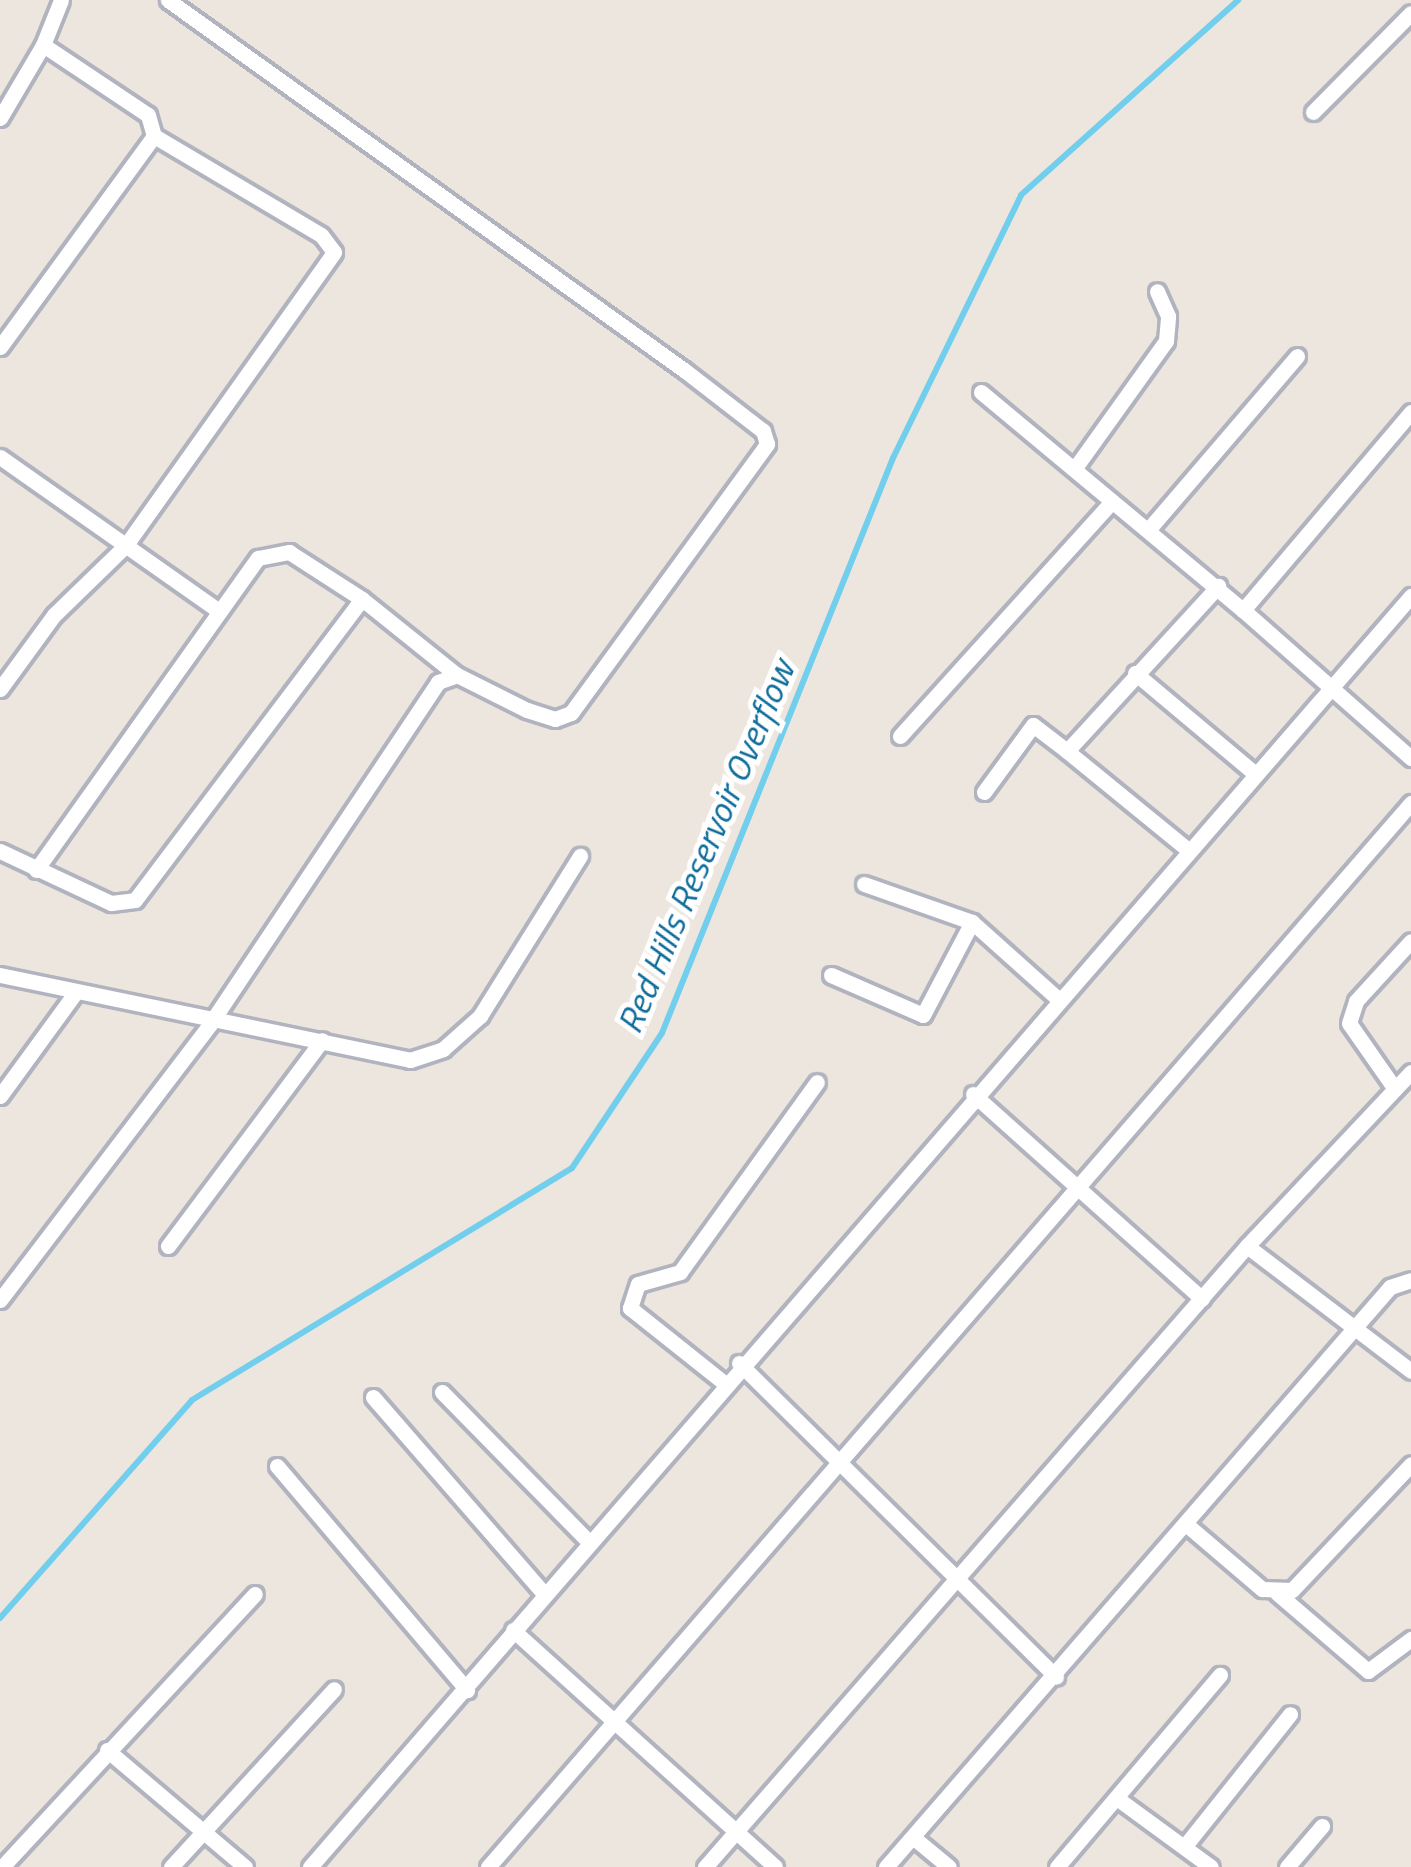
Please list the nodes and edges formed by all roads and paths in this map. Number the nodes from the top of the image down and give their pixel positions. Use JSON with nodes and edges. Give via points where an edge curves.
{"nodes":[{"id":1,"x":62,"y":0,"type":"edge"},
{"id":2,"x":168,"y":0,"type":"edge"},
{"id":3,"x":1411,"y":13,"type":"edge"},
{"id":4,"x":43,"y":45,"type":"junction"},
{"id":5,"x":1313,"y":112,"type":"dead end"},
{"id":6,"x":0,"y":118,"type":"edge"},
{"id":7,"x":154,"y":136,"type":"junction"},
{"id":8,"x":1157,"y":291,"type":"dead end"},
{"id":9,"x":1,"y":342,"type":"edge"},
{"id":10,"x":1297,"y":356,"type":"dead end"},
{"id":11,"x":981,"y":392,"type":"dead end"},
{"id":12,"x":1411,"y":412,"type":"edge"},
{"id":13,"x":0,"y":457,"type":"edge"},
{"id":14,"x":1075,"y":468,"type":"junction"},
{"id":15,"x":1112,"y":501,"type":"junction"},
{"id":16,"x":1148,"y":530,"type":"junction"},
{"id":17,"x":125,"y":545,"type":"junction"},
{"id":18,"x":1218,"y":586,"type":"junction"},
{"id":19,"x":1411,"y":596,"type":"edge"},
{"id":20,"x":362,"y":599,"type":"junction"},
{"id":21,"x":215,"y":608,"type":"junction"},
{"id":22,"x":1243,"y":610,"type":"junction"},
{"id":23,"x":21,"y":656,"type":"junction"},
{"id":24,"x":0,"y":664,"type":"edge"},
{"id":25,"x":1135,"y":673,"type":"junction"},
{"id":26,"x":457,"y":675,"type":"junction"},
{"id":27,"x":0,"y":689,"type":"edge"},
{"id":28,"x":1331,"y":689,"type":"junction"},
{"id":29,"x":900,"y":736,"type":"dead end"},
{"id":30,"x":1067,"y":751,"type":"junction"},
{"id":31,"x":1411,"y":758,"type":"edge"},
{"id":32,"x":1253,"y":772,"type":"junction"},
{"id":33,"x":984,"y":792,"type":"dead end"},
{"id":34,"x":1411,"y":803,"type":"edge"},
{"id":35,"x":1187,"y":849,"type":"junction"},
{"id":36,"x":0,"y":851,"type":"edge"},
{"id":37,"x":580,"y":856,"type":"dead end"},
{"id":38,"x":36,"y":870,"type":"junction"},
{"id":39,"x":864,"y":884,"type":"dead end"},
{"id":40,"x":972,"y":922,"type":"junction"},
{"id":41,"x":1411,"y":940,"type":"edge"},
{"id":42,"x":831,"y":974,"type":"dead end"},
{"id":43,"x":0,"y":975,"type":"edge"},
{"id":44,"x":75,"y":993,"type":"junction"},
{"id":45,"x":1057,"y":998,"type":"junction"},
{"id":46,"x":209,"y":1024,"type":"junction"},
{"id":47,"x":322,"y":1040,"type":"junction"},
{"id":48,"x":1411,"y":1072,"type":"edge"},
{"id":49,"x":817,"y":1082,"type":"dead end"},
{"id":50,"x":1396,"y":1089,"type":"junction"},
{"id":51,"x":973,"y":1094,"type":"junction"},
{"id":52,"x":0,"y":1096,"type":"edge"},
{"id":53,"x":1078,"y":1190,"type":"junction"},
{"id":54,"x":168,"y":1246,"type":"dead end"},
{"id":55,"x":1247,"y":1246,"type":"junction"},
{"id":56,"x":1411,"y":1280,"type":"edge"},
{"id":57,"x":1202,"y":1299,"type":"junction"},
{"id":58,"x":0,"y":1300,"type":"edge"},
{"id":59,"x":1358,"y":1330,"type":"junction"},
{"id":60,"x":739,"y":1363,"type":"junction"},
{"id":61,"x":1411,"y":1371,"type":"edge"},
{"id":62,"x":723,"y":1382,"type":"junction"},
{"id":63,"x":442,"y":1392,"type":"dead end"},
{"id":64,"x":373,"y":1397,"type":"dead end"},
{"id":65,"x":842,"y":1463,"type":"junction"},
{"id":66,"x":1411,"y":1464,"type":"edge"},
{"id":67,"x":277,"y":1466,"type":"dead end"},
{"id":68,"x":1187,"y":1525,"type":"junction"},
{"id":69,"x":588,"y":1541,"type":"junction"},
{"id":70,"x":958,"y":1578,"type":"junction"},
{"id":71,"x":1276,"y":1593,"type":"junction"},
{"id":72,"x":255,"y":1594,"type":"dead end"},
{"id":73,"x":544,"y":1594,"type":"junction"},
{"id":74,"x":513,"y":1630,"type":"junction"},
{"id":75,"x":1411,"y":1639,"type":"edge"},
{"id":76,"x":1220,"y":1675,"type":"dead end"},
{"id":77,"x":1056,"y":1677,"type":"junction"},
{"id":78,"x":334,"y":1688,"type":"dead end"},
{"id":79,"x":466,"y":1690,"type":"junction"},
{"id":80,"x":1290,"y":1714,"type":"dead end"},
{"id":81,"x":615,"y":1722,"type":"junction"},
{"id":82,"x":107,"y":1750,"type":"junction"},
{"id":83,"x":1118,"y":1799,"type":"junction"},
{"id":84,"x":1322,"y":1826,"type":"dead end"},
{"id":85,"x":202,"y":1832,"type":"junction"},
{"id":86,"x":737,"y":1832,"type":"junction"},
{"id":87,"x":914,"y":1838,"type":"junction"},
{"id":88,"x":1184,"y":1847,"type":"junction"},
{"id":89,"x":1204,"y":1865,"type":"edge"},
{"id":90,"x":2,"y":1867,"type":"edge"},
{"id":91,"x":171,"y":1867,"type":"edge"},
{"id":92,"x":245,"y":1867,"type":"edge"},
{"id":93,"x":310,"y":1867,"type":"edge"},
{"id":94,"x":488,"y":1867,"type":"edge"},
{"id":95,"x":705,"y":1867,"type":"edge"},
{"id":96,"x":775,"y":1867,"type":"edge"},
{"id":97,"x":886,"y":1867,"type":"edge"},
{"id":98,"x":950,"y":1867,"type":"edge"},
{"id":99,"x":1057,"y":1867,"type":"edge"},
{"id":100,"x":1287,"y":1867,"type":"edge"}],
"edges":[{"from":1,"to":4,"type":"street"},
{"from":2,"to":26,"type":"street","via":[[764,431],[759,460],[571,713],[555,719],[527,710]]},
{"from":3,"to":5,"type":"street"},
{"from":4,"to":6,"type":"street"},
{"from":4,"to":7,"type":"street","via":[[148,116]]},
{"from":7,"to":9,"type":"street"},
{"from":7,"to":17,"type":"street","via":[[322,235],[334,252]]},
{"from":8,"to":14,"type":"street","via":[[1168,316],[1166,341]]},
{"from":10,"to":16,"type":"street"},
{"from":11,"to":14,"type":"street"},
{"from":12,"to":22,"type":"street"},
{"from":13,"to":17,"type":"street"},
{"from":14,"to":15,"type":"street"},
{"from":15,"to":16,"type":"street"},
{"from":15,"to":29,"type":"street"},
{"from":16,"to":18,"type":"street"},
{"from":17,"to":21,"type":"street"},
{"from":17,"to":23,"type":"street"},
{"from":18,"to":22,"type":"street"},
{"from":18,"to":25,"type":"street"},
{"from":19,"to":28,"type":"street"},
{"from":20,"to":21,"type":"street","via":[[279,549],[258,558]]},
{"from":20,"to":26,"type":"street"},
{"from":20,"to":38,"type":"street","via":[[135,900],[111,903]]},
{"from":21,"to":38,"type":"street"},
{"from":22,"to":28,"type":"street"},
{"from":23,"to":24,"type":"street"},
{"from":23,"to":27,"type":"street"},
{"from":25,"to":30,"type":"street"},
{"from":25,"to":32,"type":"street"},
{"from":26,"to":46,"type":"street","via":[[438,682],[415,712]]},
{"from":28,"to":31,"type":"street"},
{"from":28,"to":32,"type":"street"},
{"from":30,"to":33,"type":"street","via":[[1033,725]]},
{"from":30,"to":35,"type":"street"},
{"from":32,"to":35,"type":"street"},
{"from":34,"to":53,"type":"street"},
{"from":35,"to":45,"type":"street"},
{"from":36,"to":38,"type":"street"},
{"from":37,"to":47,"type":"street","via":[[508,976],[443,1049],[410,1060]]},
{"from":39,"to":40,"type":"street"},
{"from":40,"to":42,"type":"street","via":[[922,1016]]},
{"from":40,"to":45,"type":"street"},
{"from":41,"to":50,"type":"street","via":[[1356,1001],[1349,1023]]},
{"from":43,"to":44,"type":"street"},
{"from":44,"to":46,"type":"street"},
{"from":44,"to":52,"type":"street"},
{"from":45,"to":51,"type":"street"},
{"from":46,"to":47,"type":"street"},
{"from":46,"to":58,"type":"street"},
{"from":47,"to":54,"type":"street"},
{"from":48,"to":50,"type":"street"},
{"from":49,"to":62,"type":"street","via":[[680,1272],[638,1284],[630,1308]]},
{"from":50,"to":55,"type":"street"},
{"from":51,"to":53,"type":"street"},
{"from":51,"to":60,"type":"street"},
{"from":53,"to":57,"type":"street"},
{"from":53,"to":65,"type":"street"},
{"from":55,"to":57,"type":"street"},
{"from":55,"to":59,"type":"street"},
{"from":56,"to":59,"type":"street","via":[[1390,1287]]},
{"from":57,"to":70,"type":"street"},
{"from":59,"to":61,"type":"street"},
{"from":59,"to":68,"type":"street"},
{"from":60,"to":62,"type":"street"},
{"from":60,"to":65,"type":"street"},
{"from":62,"to":69,"type":"street"},
{"from":63,"to":69,"type":"street"},
{"from":64,"to":73,"type":"street"},
{"from":65,"to":70,"type":"street"},
{"from":65,"to":81,"type":"street"},
{"from":66,"to":71,"type":"street","via":[[1292,1590]]},
{"from":67,"to":79,"type":"street"},
{"from":68,"to":71,"type":"street"},
{"from":68,"to":77,"type":"street"},
{"from":69,"to":73,"type":"street"},
{"from":70,"to":77,"type":"street"},
{"from":70,"to":86,"type":"street"},
{"from":71,"to":75,"type":"street","via":[[1368,1671]]},
{"from":72,"to":82,"type":"street"},
{"from":73,"to":74,"type":"street"},
{"from":74,"to":79,"type":"street"},
{"from":74,"to":81,"type":"street"},
{"from":76,"to":83,"type":"street"},
{"from":77,"to":87,"type":"street"},
{"from":78,"to":85,"type":"street"},
{"from":79,"to":93,"type":"street"},
{"from":80,"to":88,"type":"street"},
{"from":81,"to":86,"type":"street"},
{"from":81,"to":94,"type":"street"},
{"from":82,"to":85,"type":"street"},
{"from":82,"to":90,"type":"street"},
{"from":83,"to":88,"type":"street"},
{"from":83,"to":99,"type":"street"},
{"from":84,"to":100,"type":"street"},
{"from":85,"to":91,"type":"street"},
{"from":85,"to":92,"type":"street"},
{"from":86,"to":95,"type":"street"},
{"from":86,"to":96,"type":"street"},
{"from":87,"to":97,"type":"street"},
{"from":87,"to":98,"type":"street"},
{"from":88,"to":89,"type":"street"}]}
